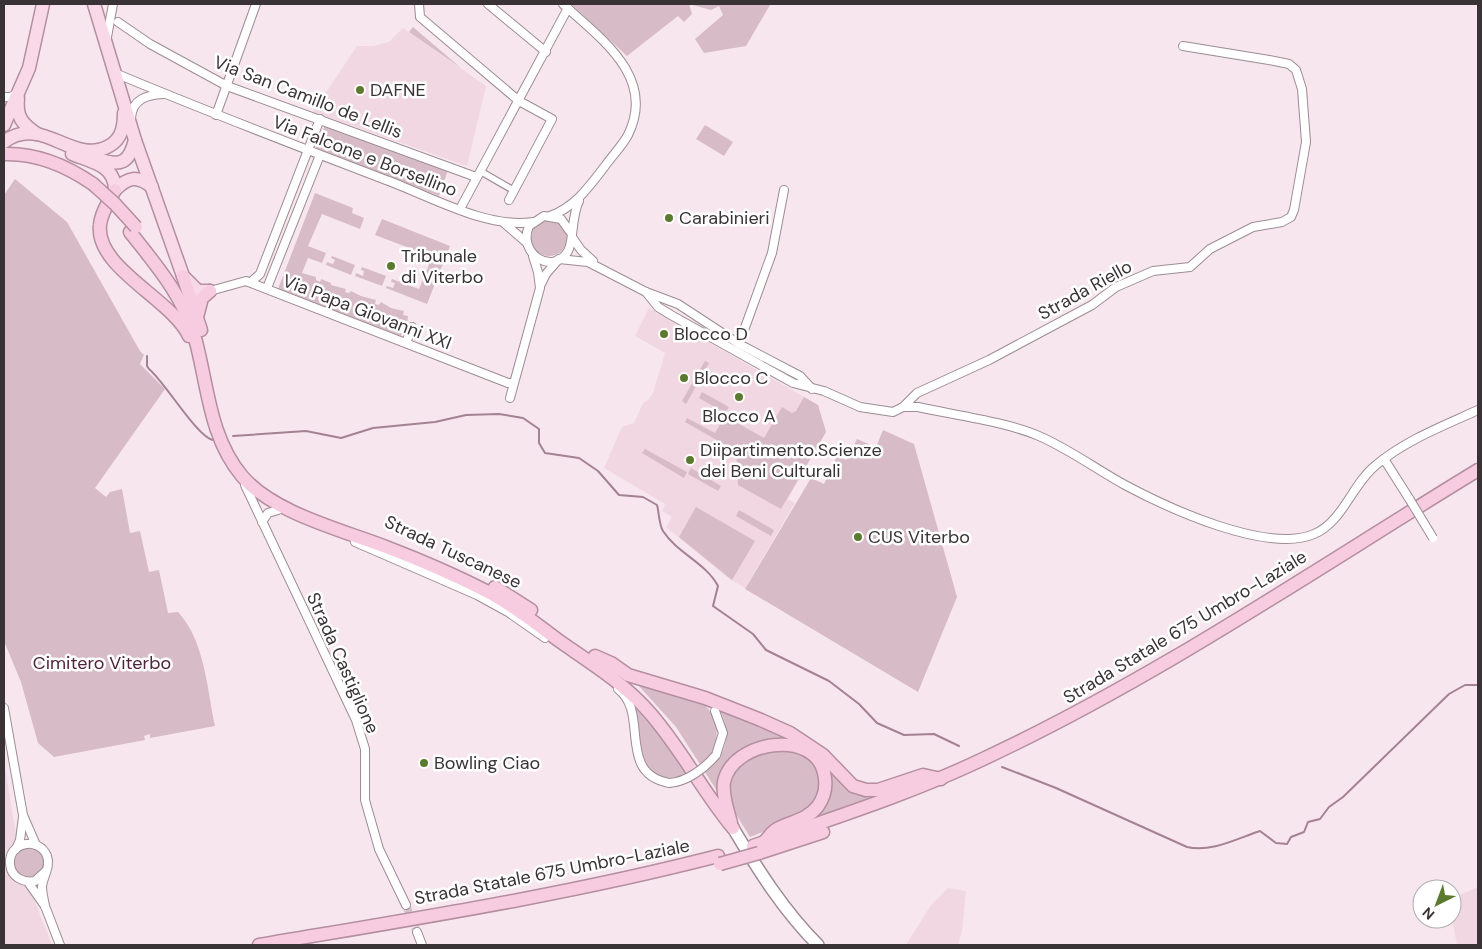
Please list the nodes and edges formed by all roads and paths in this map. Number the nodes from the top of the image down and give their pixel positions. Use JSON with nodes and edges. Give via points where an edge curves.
{"nodes":[{"id":1,"x":94,"y":4,"type":"edge"},
{"id":2,"x":113,"y":4,"type":"edge"},
{"id":3,"x":256,"y":4,"type":"edge"},
{"id":4,"x":419,"y":4,"type":"edge"},
{"id":5,"x":488,"y":4,"type":"edge"},
{"id":6,"x":44,"y":5,"type":"edge"},
{"id":7,"x":566,"y":6,"type":"edge"},
{"id":8,"x":110,"y":16,"type":"junction"},
{"id":9,"x":118,"y":22,"type":"joint"},
{"id":10,"x":106,"y":42,"type":"junction"},
{"id":11,"x":1183,"y":46,"type":"dead end"},
{"id":12,"x":546,"y":52,"type":"junction"},
{"id":13,"x":115,"y":73,"type":"junction"},
{"id":14,"x":227,"y":86,"type":"junction"},
{"id":15,"x":19,"y":91,"type":"junction"},
{"id":16,"x":165,"y":94,"type":"junction"},
{"id":17,"x":4,"y":97,"type":"edge"},
{"id":18,"x":519,"y":101,"type":"junction"},
{"id":19,"x":4,"y":102,"type":"edge"},
{"id":20,"x":123,"y":102,"type":"junction"},
{"id":21,"x":216,"y":115,"type":"junction"},
{"id":22,"x":320,"y":119,"type":"junction"},
{"id":23,"x":6,"y":120,"type":"edge"},
{"id":24,"x":131,"y":126,"type":"junction"},
{"id":25,"x":38,"y":134,"type":"junction"},
{"id":26,"x":9,"y":138,"type":"edge"},
{"id":27,"x":135,"y":140,"type":"junction"},
{"id":28,"x":308,"y":150,"type":"junction"},
{"id":29,"x":82,"y":151,"type":"junction"},
{"id":30,"x":4,"y":154,"type":"edge"},
{"id":31,"x":320,"y":155,"type":"junction"},
{"id":32,"x":13,"y":159,"type":"edge"},
{"id":33,"x":478,"y":174,"type":"junction"},
{"id":34,"x":298,"y":177,"type":"junction"},
{"id":35,"x":310,"y":181,"type":"junction"},
{"id":36,"x":152,"y":187,"type":"junction"},
{"id":37,"x":115,"y":190,"type":"junction"},
{"id":38,"x":513,"y":190,"type":"junction"},
{"id":39,"x":784,"y":190,"type":"dead end"},
{"id":40,"x":580,"y":197,"type":"junction"},
{"id":41,"x":508,"y":200,"type":"dead end"},
{"id":42,"x":460,"y":209,"type":"junction"},
{"id":43,"x":550,"y":216,"type":"junction"},
{"id":44,"x":533,"y":222,"type":"junction"},
{"id":45,"x":504,"y":223,"type":"junction"},
{"id":46,"x":133,"y":230,"type":"junction"},
{"id":47,"x":571,"y":235,"type":"junction"},
{"id":48,"x":274,"y":242,"type":"junction"},
{"id":49,"x":527,"y":244,"type":"junction"},
{"id":50,"x":284,"y":246,"type":"junction"},
{"id":51,"x":532,"y":254,"type":"junction"},
{"id":52,"x":558,"y":259,"type":"junction"},
{"id":53,"x":600,"y":267,"type":"junction"},
{"id":54,"x":183,"y":276,"type":"junction"},
{"id":55,"x":252,"y":281,"type":"junction"},
{"id":56,"x":267,"y":288,"type":"junction"},
{"id":57,"x":540,"y":288,"type":"junction"},
{"id":58,"x":210,"y":291,"type":"junction"},
{"id":59,"x":646,"y":292,"type":"junction"},
{"id":60,"x":195,"y":312,"type":"junction"},
{"id":61,"x":412,"y":327,"type":"dead end"},
{"id":62,"x":406,"y":343,"type":"junction"},
{"id":63,"x":739,"y":344,"type":"junction"},
{"id":64,"x":204,"y":380,"type":"junction"},
{"id":65,"x":513,"y":383,"type":"junction"},
{"id":66,"x":812,"y":389,"type":"junction"},
{"id":67,"x":510,"y":398,"type":"dead end"},
{"id":68,"x":902,"y":408,"type":"junction"},
{"id":69,"x":1478,"y":410,"type":"edge"},
{"id":70,"x":1384,"y":459,"type":"junction"},
{"id":71,"x":1478,"y":470,"type":"edge"},
{"id":72,"x":1478,"y":480,"type":"edge"},
{"id":73,"x":247,"y":484,"type":"junction"},
{"id":74,"x":278,"y":510,"type":"junction"},
{"id":75,"x":262,"y":522,"type":"junction"},
{"id":76,"x":1433,"y":538,"type":"dead end"},
{"id":77,"x":595,"y":656,"type":"junction"},
{"id":78,"x":622,"y":692,"type":"junction"},
{"id":79,"x":704,"y":698,"type":"junction"},
{"id":80,"x":4,"y":708,"type":"edge"},
{"id":81,"x":715,"y":711,"type":"joint"},
{"id":82,"x":656,"y":720,"type":"junction"},
{"id":83,"x":941,"y":779,"type":"junction"},
{"id":84,"x":24,"y":815,"type":"junction"},
{"id":85,"x":733,"y":828,"type":"junction"},
{"id":86,"x":36,"y":845,"type":"junction"},
{"id":87,"x":759,"y":847,"type":"junction"},
{"id":88,"x":16,"y":849,"type":"junction"},
{"id":89,"x":719,"y":860,"type":"junction"},
{"id":90,"x":46,"y":871,"type":"junction"},
{"id":91,"x":28,"y":882,"type":"junction"},
{"id":92,"x":406,"y":905,"type":"tunnel mouth"},
{"id":93,"x":45,"y":906,"type":"junction"},
{"id":94,"x":417,"y":932,"type":"tunnel mouth"},
{"id":95,"x":60,"y":945,"type":"edge"},
{"id":96,"x":259,"y":945,"type":"edge"},
{"id":97,"x":309,"y":945,"type":"edge"},
{"id":98,"x":422,"y":945,"type":"edge"},
{"id":99,"x":818,"y":945,"type":"edge"}],
"edges":[{"from":1,"to":10,"type":"main road"},
{"from":2,"to":8,"type":"street"},
{"from":3,"to":14,"type":"street"},
{"from":4,"to":18,"type":"street","via":[[420,17]]},
{"from":5,"to":12,"type":"street"},
{"from":6,"to":15,"type":"main road","via":[[36,46]]},
{"from":7,"to":12,"type":"street"},
{"from":7,"to":40,"type":"street","via":[[624,64],[636,96],[634,120],[627,136]]},
{"from":8,"to":9,"type":"street","name":"Via San Camillo de Lellis"},
{"from":8,"to":10,"type":"street"},
{"from":9,"to":14,"type":"street","name":"Via San Camillo de Lellis","via":[[150,44]]},
{"from":10,"to":13,"type":"main road"},
{"from":11,"to":68,"type":"street","name":"Strada Riello","via":[[1289,64],[1296,70],[1302,89],[1306,142],[1291,217],[1271,226],[1254,228],[1210,249],[1190,267],[1154,272],[1122,284],[1092,305],[989,360],[917,393]]},
{"from":12,"to":18,"type":"street"},
{"from":13,"to":16,"type":"street","name":"Via Falcone e Borsellino"},
{"from":13,"to":20,"type":"main road"},
{"from":14,"to":21,"type":"street"},
{"from":14,"to":22,"type":"street","name":"Via San Camillo de Lellis"},
{"from":15,"to":17,"type":"street","via":[[11,97]]},
{"from":15,"to":23,"type":"main road"},
{"from":15,"to":25,"type":"main road","via":[[18,115],[25,126]]},
{"from":16,"to":21,"type":"street","name":"Via Falcone e Borsellino"},
{"from":16,"to":24,"type":"street","via":[[142,98],[134,106]]},
{"from":18,"to":33,"type":"street"},
{"from":18,"to":38,"type":"street","via":[[552,120]]},
{"from":19,"to":23,"type":"street"},
{"from":20,"to":24,"type":"main road"},
{"from":20,"to":29,"type":"main road","via":[[124,123],[117,140],[104,149]]},
{"from":21,"to":28,"type":"street","name":"Via Falcone e Borsellino"},
{"from":22,"to":28,"type":"street"},
{"from":22,"to":33,"type":"street","name":"Via San Camillo de Lellis"},
{"from":24,"to":27,"type":"main road"},
{"from":25,"to":26,"type":"main road"},
{"from":25,"to":29,"type":"main road"},
{"from":26,"to":37,"type":"main road","via":[[32,139],[104,166],[112,172]]},
{"from":27,"to":29,"type":"main road","via":[[131,153],[120,163],[99,159]]},
{"from":27,"to":36,"type":"main road"},
{"from":28,"to":31,"type":"street","name":"Via Falcone e Borsellino"},
{"from":28,"to":34,"type":"street"},
{"from":30,"to":32,"type":"highway"},
{"from":31,"to":35,"type":"street"},
{"from":31,"to":42,"type":"street","name":"Via Falcone e Borsellino"},
{"from":32,"to":46,"type":"highway","via":[[40,166],[92,188]]},
{"from":33,"to":38,"type":"street"},
{"from":33,"to":42,"type":"street"},
{"from":34,"to":35,"type":"street"},
{"from":34,"to":48,"type":"street"},
{"from":35,"to":50,"type":"street"},
{"from":36,"to":37,"type":"main road","via":[[132,178]]},
{"from":36,"to":54,"type":"main road"},
{"from":37,"to":64,"type":"highway","via":[[99,227],[104,249],[186,330]]},
{"from":38,"to":41,"type":"street"},
{"from":39,"to":63,"type":"street","via":[[772,253]]},
{"from":40,"to":43,"type":"street","via":[[565,210]]},
{"from":40,"to":47,"type":"street","via":[[573,215]]},
{"from":42,"to":45,"type":"street","name":"Via Falcone e Borsellino"},
{"from":43,"to":44,"type":"street"},
{"from":43,"to":47,"type":"street","via":[[561,219]]},
{"from":44,"to":45,"type":"street","name":"Via Falcone e Borsellino"},
{"from":44,"to":49,"type":"street","via":[[527,232]]},
{"from":45,"to":49,"type":"street","name":"Via Falcone e Borsellino"},
{"from":46,"to":60,"type":"highway","via":[[178,281]]},
{"from":46,"to":64,"type":"highway","via":[[184,306],[195,337]]},
{"from":47,"to":52,"type":"street","via":[[568,251]]},
{"from":47,"to":53,"type":"street","via":[[585,255]]},
{"from":48,"to":50,"type":"street"},
{"from":48,"to":55,"type":"street","via":[[260,274]]},
{"from":49,"to":51,"type":"street"},
{"from":50,"to":56,"type":"street"},
{"from":51,"to":52,"type":"street","via":[[546,262]]},
{"from":51,"to":57,"type":"street"},
{"from":52,"to":53,"type":"street","via":[[576,259]]},
{"from":52,"to":57,"type":"street"},
{"from":53,"to":59,"type":"street"},
{"from":54,"to":58,"type":"main road","via":[[198,290]]},
{"from":54,"to":60,"type":"highway"},
{"from":55,"to":56,"type":"street","name":"Via Papa Giovanni XXI"},
{"from":55,"to":58,"type":"street"},
{"from":56,"to":62,"type":"street","name":"Via Papa Giovanni XXI"},
{"from":57,"to":65,"type":"street"},
{"from":58,"to":60,"type":"highway"},
{"from":59,"to":63,"type":"street","via":[[678,304]]},
{"from":59,"to":66,"type":"street","via":[[658,307],[671,315],[787,380]]},
{"from":60,"to":77,"type":"highway","name":"Strada Tuscanese","via":[[224,432],[243,466],[260,482],[281,497],[488,584],[516,599]]},
{"from":61,"to":62,"type":"street"},
{"from":62,"to":65,"type":"street","name":"Via Papa Giovanni XXI"},
{"from":63,"to":66,"type":"street","via":[[800,376]]},
{"from":64,"to":73,"type":"highway","name":"Strada Tuscanese","via":[[218,435]]},
{"from":65,"to":67,"type":"street"},
{"from":66,"to":68,"type":"street","via":[[824,391],[860,408],[893,412]]},
{"from":68,"to":70,"type":"street","via":[[918,407],[1038,436],[1126,485],[1199,518],[1247,535],[1282,540],[1312,535],[1326,528],[1361,478]]},
{"from":69,"to":70,"type":"street","via":[[1403,445]]},
{"from":70,"to":76,"type":"street","bridge":true},
{"from":71,"to":83,"type":"highway","name":"Strada Statale 675 Umbro-Laziale","via":[[1116,692]]},
{"from":72,"to":87,"type":"highway","name":"Strada Statale 675 Umbro-Laziale","via":[[1175,667],[1034,744],[914,799]]},
{"from":73,"to":74,"type":"street","name":"Strada Tuscanese","via":[[262,501]]},
{"from":73,"to":75,"type":"street","name":"Strada Castiglione"},
{"from":73,"to":82,"type":"highway","name":"Strada Tuscanese","via":[[296,512],[389,548],[489,593],[604,672]]},
{"from":74,"to":75,"type":"street","via":[[268,513]]},
{"from":74,"to":78,"type":"street","name":"Strada Tuscanese","via":[[482,598]]},
{"from":75,"to":92,"type":"street","name":"Strada Castiglione","via":[[356,720],[365,749],[365,800],[379,849]]},
{"from":77,"to":79,"type":"highway","via":[[628,675]]},
{"from":77,"to":85,"type":"highway","name":"Strada Tuscanese","via":[[634,688],[667,722],[715,793]]},
{"from":78,"to":81,"type":"street","bridge":true,"via":[[630,708],[641,766],[654,778],[669,783],[688,778],[716,755],[722,733]]},
{"from":78,"to":82,"type":"highway"},
{"from":79,"to":81,"type":"highway"},
{"from":79,"to":83,"type":"highway","via":[[762,720],[811,745],[853,786],[878,790],[923,775]]},
{"from":80,"to":84,"type":"street"},
{"from":82,"to":85,"type":"highway","name":"Strada Tuscanese","via":[[711,802]]},
{"from":83,"to":87,"type":"highway","name":"Strada Statale 675 Umbro-Laziale"},
{"from":84,"to":86,"type":"street"},
{"from":84,"to":88,"type":"street"},
{"from":85,"to":87,"type":"highway","via":[[724,788],[727,774],[736,760],[748,752],[769,747],[793,745],[806,750],[824,770],[824,796],[802,820],[777,828]]},
{"from":85,"to":99,"type":"main road","name":"Strada Tuscanese","via":[[796,923]]},
{"from":86,"to":88,"type":"street","via":[[24,844]]},
{"from":86,"to":90,"type":"street","via":[[46,854]]},
{"from":87,"to":89,"type":"highway","name":"Strada Statale 675 Umbro-Laziale","bridge":true},
{"from":88,"to":91,"type":"street","via":[[10,858],[11,868],[18,878]]},
{"from":89,"to":96,"type":"highway","name":"Strada Statale 675 Umbro-Laziale","via":[[573,890]]},
{"from":89,"to":97,"type":"highway","name":"Strada Statale 675 Umbro-Laziale","via":[[574,898]]},
{"from":90,"to":91,"type":"street","via":[[39,879]]},
{"from":90,"to":93,"type":"street","via":[[42,887]]},
{"from":91,"to":93,"type":"street"},
{"from":93,"to":95,"type":"street"},
{"from":94,"to":98,"type":"street"}]}
